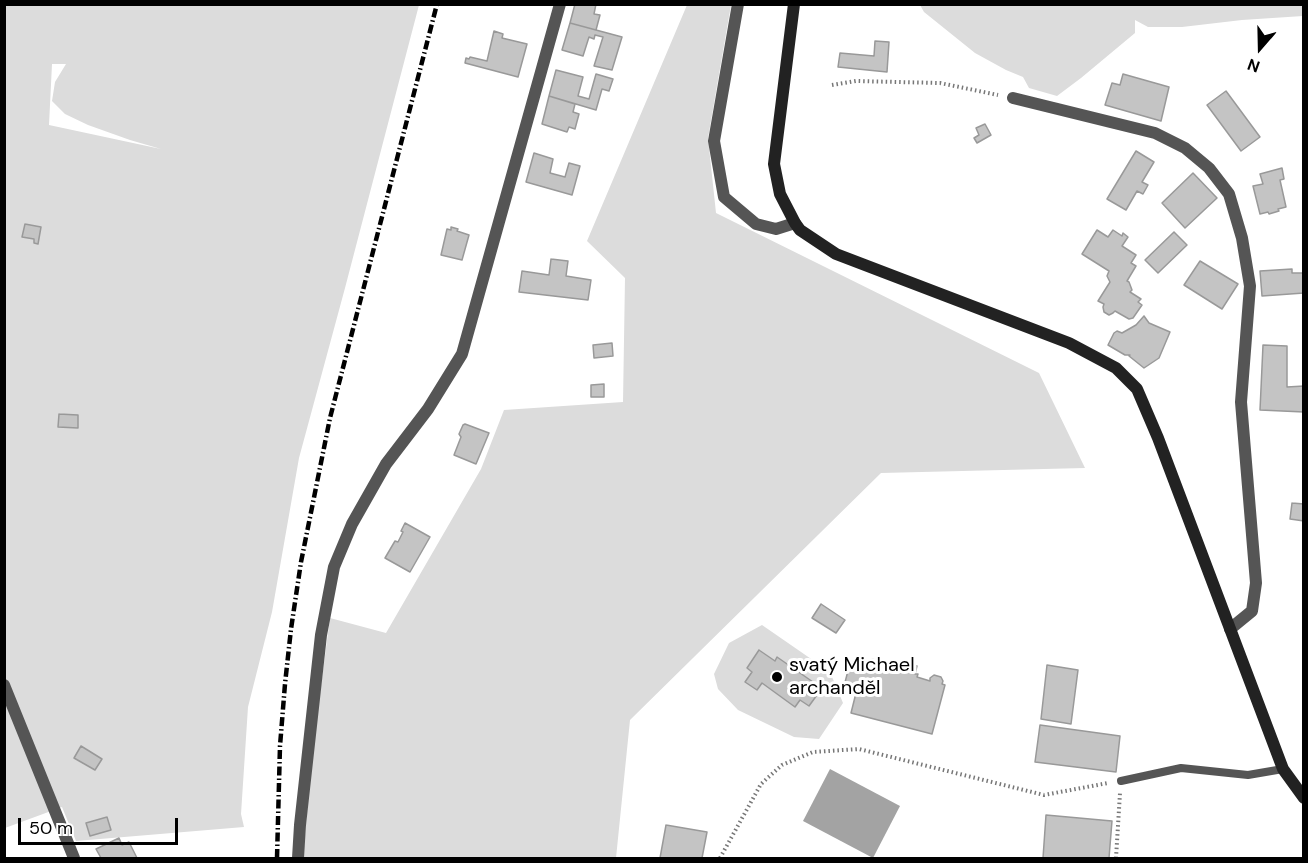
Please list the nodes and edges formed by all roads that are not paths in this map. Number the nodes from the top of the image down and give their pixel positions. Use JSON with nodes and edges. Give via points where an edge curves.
{"nodes":[{"id":1,"x":560,"y":4,"type":"edge"},
{"id":2,"x":738,"y":4,"type":"edge"},
{"id":3,"x":794,"y":4,"type":"edge"},
{"id":4,"x":1013,"y":98,"type":"road end"},
{"id":5,"x":795,"y":223,"type":"junction"},
{"id":6,"x":1230,"y":629,"type":"junction"},
{"id":7,"x":4,"y":685,"type":"edge"},
{"id":8,"x":1283,"y":769,"type":"junction"},
{"id":9,"x":1121,"y":781,"type":"road end"},
{"id":10,"x":1304,"y":798,"type":"edge"},
{"id":11,"x":75,"y":858,"type":"edge"},
{"id":12,"x":298,"y":858,"type":"edge"}],
"edges":[{"from":1,"to":12,"type":"street","via":[[462,354],[428,409],[386,464],[352,524],[334,567],[321,635]]},
{"from":2,"to":5,"type":"street","via":[[714,141],[724,197],[756,224],[776,230]]},
{"from":3,"to":5,"type":"street","via":[[774,164],[780,194]]},
{"from":4,"to":6,"type":"street","via":[[1155,133],[1185,148],[1209,168],[1229,194],[1250,286],[1241,402],[1256,583],[1252,611]]},
{"from":5,"to":6,"type":"street","via":[[836,254],[1069,343],[1116,368],[1142,399]]},
{"from":6,"to":8,"type":"street"},
{"from":7,"to":11,"type":"street"},
{"from":8,"to":9,"type":"lane","via":[[1248,775],[1181,768]]},
{"from":8,"to":10,"type":"street"}]}
